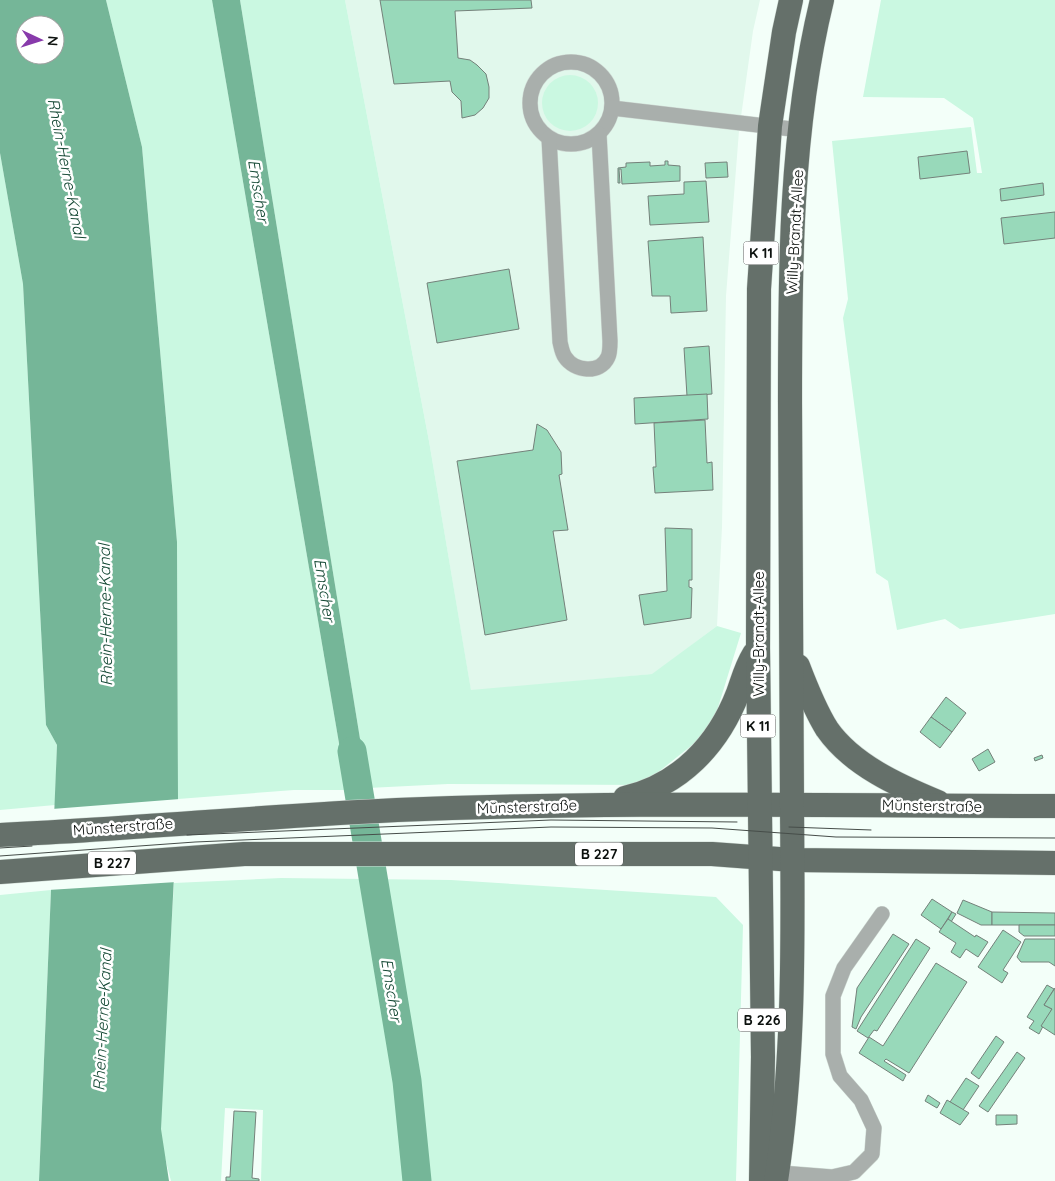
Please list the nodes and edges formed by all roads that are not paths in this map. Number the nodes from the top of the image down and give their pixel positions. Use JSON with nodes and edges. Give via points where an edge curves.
{"nodes":[{"id":1,"x":791,"y":0,"type":"edge"},
{"id":2,"x":822,"y":0,"type":"edge"},
{"id":3,"x":612,"y":108,"type":"junction"},
{"id":4,"x":770,"y":126,"type":"junction"},
{"id":5,"x":800,"y":130,"type":"junction"},
{"id":6,"x":599,"y":134,"type":"junction"},
{"id":7,"x":550,"y":138,"type":"junction"},
{"id":8,"x":758,"y":648,"type":"junction"},
{"id":9,"x":793,"y":653,"type":"junction"},
{"id":10,"x":594,"y":805,"type":"junction"},
{"id":11,"x":759,"y":805,"type":"junction"},
{"id":12,"x":792,"y":805,"type":"junction"},
{"id":13,"x":949,"y":806,"type":"junction"},
{"id":14,"x":1055,"y":806,"type":"edge"},
{"id":15,"x":3,"y":835,"type":"edge"},
{"id":16,"x":761,"y":858,"type":"junction"},
{"id":17,"x":793,"y":860,"type":"junction"},
{"id":18,"x":1055,"y":863,"type":"edge"},
{"id":19,"x":3,"y":871,"type":"edge"},
{"id":20,"x":882,"y":914,"type":"dead end"},
{"id":21,"x":769,"y":1177,"type":"edge"}],
"edges":[{"from":1,"to":4,"type":"main road","name":"Willy-Brandt-Allee","number":"K 11"},
{"from":2,"to":5,"type":"main road","name":"Willy-Brandt-Allee","number":"K 11","via":[[813,38]]},
{"from":3,"to":4,"type":"street"},
{"from":3,"to":6,"type":"street","via":[[607,124]]},
{"from":3,"to":7,"type":"street","via":[[612,96],[598,73],[587,66],[560,64],[539,79],[532,90],[530,103],[536,126]]},
{"from":4,"to":5,"type":"street"},
{"from":4,"to":8,"type":"main road","name":"Willy-Brandt-Allee","number":"K 11","via":[[759,289]]},
{"from":5,"to":9,"type":"main road","name":"Willy-Brandt-Allee","number":"K 11","via":[[790,330]]},
{"from":6,"to":7,"type":"street","via":[[568,144]]},
{"from":6,"to":7,"type":"street","via":[[610,341],[608,358],[600,366],[586,370],[574,366],[565,357],[560,342]]},
{"from":8,"to":10,"type":"main road","via":[[718,735],[702,755],[674,778],[643,794]]},
{"from":8,"to":11,"type":"main road","name":"Willy-Brandt-Allee","number":"K 11"},
{"from":9,"to":12,"type":"main road","name":"Willy-Brandt-Allee","number":"K 11"},
{"from":9,"to":13,"type":"main road","via":[[827,729],[851,755],[906,788]]},
{"from":10,"to":11,"type":"main road","name":"Münsterstraße","number":"B 227"},
{"from":10,"to":15,"type":"main road","name":"Münsterstraße","number":"B 227","via":[[398,810]]},
{"from":11,"to":12,"type":"main road","name":"Münsterstraße"},
{"from":11,"to":16,"type":"main road","name":"Willy-Brandt-Allee","number":"B 226"},
{"from":12,"to":13,"type":"main road","name":"Münsterstraße"},
{"from":12,"to":17,"type":"main road","name":"Willy-Brandt-Allee","number":"B 226"},
{"from":13,"to":14,"type":"main road","name":"Münsterstraße"},
{"from":16,"to":17,"type":"main road"},
{"from":16,"to":19,"type":"main road","number":"B 227","via":[[712,854],[217,855]]},
{"from":16,"to":21,"type":"main road","name":"Willy-Brandt-Allee","number":"B 226"},
{"from":17,"to":18,"type":"main road"},
{"from":17,"to":21,"type":"main road","name":"Willy-Brandt-Allee","number":"B 226","via":[[790,1068]]},
{"from":20,"to":21,"type":"street","via":[[844,968],[833,996],[833,1054],[840,1076],[861,1100],[874,1128],[872,1154],[854,1172],[832,1177]]}]}
